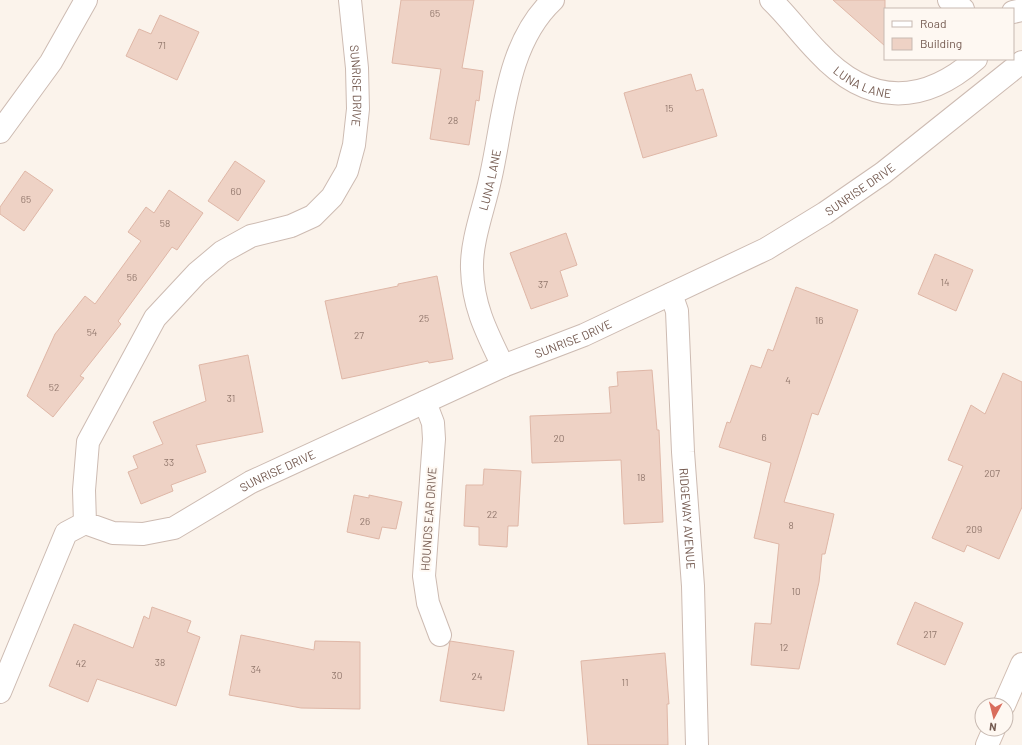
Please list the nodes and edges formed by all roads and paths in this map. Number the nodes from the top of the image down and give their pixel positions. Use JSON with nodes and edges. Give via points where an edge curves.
{"nodes":[{"id":1,"x":86,"y":0,"type":"edge"},
{"id":2,"x":350,"y":0,"type":"edge"},
{"id":3,"x":553,"y":0,"type":"edge"},
{"id":4,"x":771,"y":0,"type":"edge"},
{"id":5,"x":949,"y":0,"type":"edge"},
{"id":6,"x":962,"y":8,"type":"edge"},
{"id":7,"x":975,"y":60,"type":"edge"},
{"id":8,"x":1022,"y":62,"type":"edge"},
{"id":9,"x":0,"y":132,"type":"edge"},
{"id":10,"x":671,"y":294,"type":"junction"},
{"id":11,"x":503,"y":366,"type":"junction"},
{"id":12,"x":425,"y":402,"type":"junction"},
{"id":13,"x":85,"y":523,"type":"junction"},
{"id":14,"x":440,"y":635,"type":"dead end"},
{"id":15,"x":1022,"y":664,"type":"edge"},
{"id":16,"x":0,"y":692,"type":"edge"},
{"id":17,"x":1008,"y":697,"type":"edge"},
{"id":18,"x":697,"y":745,"type":"edge"}],
"edges":[{"from":1,"to":9,"type":"street","via":[[51,62]]},
{"from":2,"to":13,"type":"street","name":"SUNRISE DRIVE","via":[[357,68],[358,109],[354,145],[347,171],[332,197],[313,216],[291,226],[251,236],[222,252],[197,273],[155,318],[88,442],[84,490]]},
{"from":3,"to":11,"type":"street","name":"LUNA LANE","via":[[533,24],[520,49],[477,230],[472,267],[474,296],[480,318]]},
{"from":4,"to":7,"type":"street","name":"LUNA LANE","via":[[838,72],[870,90],[901,94],[921,90],[950,78]]},
{"from":5,"to":6,"type":"street"},
{"from":8,"to":10,"type":"street","name":"SUNRISE DRIVE","via":[[889,168],[825,213],[766,249]]},
{"from":10,"to":11,"type":"street","name":"SUNRISE DRIVE","via":[[584,335]]},
{"from":10,"to":18,"type":"street","name":"RIDGEWAY AVENUE","via":[[677,311],[682,452],[692,586]]},
{"from":11,"to":12,"type":"street","name":"SUNRISE DRIVE"},
{"from":12,"to":13,"type":"street","name":"SUNRISE DRIVE","via":[[251,482],[174,528],[143,534],[113,533]]},
{"from":12,"to":14,"type":"street","name":"HOUNDS EAR DRIVE","via":[[433,423],[434,439],[424,576],[428,603]]},
{"from":13,"to":16,"type":"street","via":[[66,533]]},
{"from":15,"to":17,"type":"street"}]}
